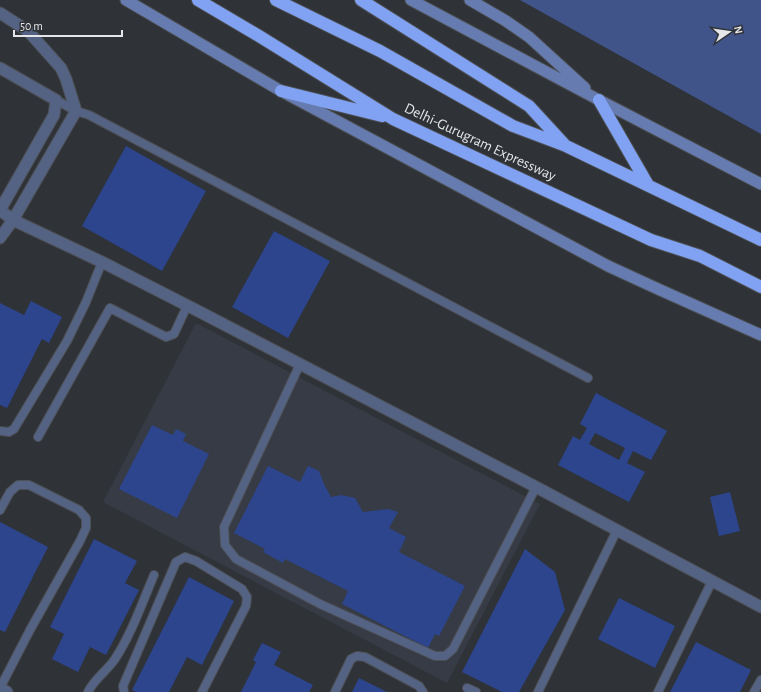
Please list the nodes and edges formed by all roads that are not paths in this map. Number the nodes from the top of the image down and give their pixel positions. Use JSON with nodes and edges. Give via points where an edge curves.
{"nodes":[{"id":1,"x":126,"y":0,"type":"edge"},
{"id":2,"x":198,"y":0,"type":"edge"},
{"id":3,"x":276,"y":0,"type":"edge"},
{"id":4,"x":360,"y":0,"type":"edge"},
{"id":5,"x":411,"y":0,"type":"edge"},
{"id":6,"x":470,"y":0,"type":"edge"},
{"id":7,"x":0,"y":13,"type":"edge"},
{"id":8,"x":0,"y":68,"type":"edge"},
{"id":9,"x":281,"y":91,"type":"junction"},
{"id":10,"x":56,"y":100,"type":"junction"},
{"id":11,"x":599,"y":100,"type":"junction"},
{"id":12,"x":76,"y":111,"type":"junction"},
{"id":13,"x":393,"y":119,"type":"junction"},
{"id":14,"x":566,"y":146,"type":"junction"},
{"id":15,"x":761,"y":184,"type":"edge"},
{"id":16,"x":648,"y":185,"type":"junction"},
{"id":17,"x":0,"y":210,"type":"edge"},
{"id":18,"x":13,"y":220,"type":"junction"},
{"id":19,"x":0,"y":238,"type":"edge"},
{"id":20,"x":761,"y":240,"type":"edge"},
{"id":21,"x":102,"y":262,"type":"junction"},
{"id":22,"x":761,"y":287,"type":"edge"},
{"id":23,"x":187,"y":306,"type":"junction"},
{"id":24,"x":761,"y":335,"type":"edge"},
{"id":25,"x":300,"y":364,"type":"junction"},
{"id":26,"x":588,"y":378,"type":"dead end"},
{"id":27,"x":0,"y":431,"type":"edge"},
{"id":28,"x":38,"y":437,"type":"dead end"},
{"id":29,"x":536,"y":487,"type":"junction"},
{"id":30,"x":0,"y":510,"type":"edge"},
{"id":31,"x":617,"y":530,"type":"junction"},
{"id":32,"x":154,"y":575,"type":"dead end"},
{"id":33,"x":712,"y":580,"type":"junction"},
{"id":34,"x":761,"y":607,"type":"edge"},
{"id":35,"x":761,"y":680,"type":"edge"},
{"id":36,"x":0,"y":688,"type":"edge"},
{"id":37,"x":468,"y":688,"type":"dead end"},
{"id":38,"x":7,"y":692,"type":"edge"},
{"id":39,"x":88,"y":692,"type":"edge"},
{"id":40,"x":124,"y":692,"type":"edge"},
{"id":41,"x":202,"y":692,"type":"edge"},
{"id":42,"x":335,"y":692,"type":"edge"},
{"id":43,"x":423,"y":692,"type":"edge"},
{"id":44,"x":476,"y":692,"type":"edge"},
{"id":45,"x":538,"y":692,"type":"edge"},
{"id":46,"x":658,"y":692,"type":"edge"},
{"id":47,"x":754,"y":692,"type":"edge"}],
"edges":[{"from":1,"to":9,"type":"main road"},
{"from":2,"to":13,"type":"highway","name":"Delhi-Gurugram Expressway"},
{"from":3,"to":14,"type":"highway","name":"Delhi-Gurugram Expressway","via":[[380,51],[513,126]]},
{"from":4,"to":14,"type":"highway","via":[[529,106]]},
{"from":5,"to":11,"type":"main road"},
{"from":6,"to":11,"type":"main road","via":[[506,20],[529,37]]},
{"from":7,"to":12,"type":"street","via":[[28,31],[61,68]]},
{"from":8,"to":10,"type":"street"},
{"from":9,"to":13,"type":"highway"},
{"from":9,"to":24,"type":"main road","via":[[608,266]]},
{"from":10,"to":12,"type":"lane"},
{"from":10,"to":17,"type":"street","via":[[54,115]]},
{"from":11,"to":15,"type":"main road"},
{"from":11,"to":16,"type":"highway"},
{"from":12,"to":18,"type":"street"},
{"from":12,"to":26,"type":"lane","via":[[89,115]]},
{"from":13,"to":22,"type":"highway","name":"Delhi-Gurugram Expressway","via":[[651,240],[700,256]]},
{"from":14,"to":16,"type":"highway","name":"Delhi-Gurugram Expressway"},
{"from":16,"to":20,"type":"highway","name":"Delhi-Gurugram Expressway"},
{"from":17,"to":18,"type":"street"},
{"from":18,"to":19,"type":"street"},
{"from":18,"to":21,"type":"street"},
{"from":21,"to":23,"type":"street"},
{"from":21,"to":27,"type":"lane","via":[[67,340],[14,429],[9,432]]},
{"from":23,"to":25,"type":"street"},
{"from":23,"to":28,"type":"lane","via":[[174,334],[166,337],[110,308]]},
{"from":25,"to":29,"type":"street"},
{"from":25,"to":29,"type":"lane","via":[[224,527],[225,545],[236,559],[320,604],[435,656],[445,656],[453,649]]},
{"from":29,"to":31,"type":"street"},
{"from":30,"to":36,"type":"lane","via":[[10,492],[18,485],[29,485],[79,510],[86,518],[86,528]]},
{"from":31,"to":33,"type":"street"},
{"from":31,"to":45,"type":"lane"},
{"from":32,"to":39,"type":"lane","via":[[126,640],[114,661]]},
{"from":33,"to":34,"type":"street"},
{"from":33,"to":46,"type":"lane"},
{"from":35,"to":47,"type":"lane"},
{"from":36,"to":38,"type":"street"},
{"from":37,"to":44,"type":"lane"},
{"from":40,"to":41,"type":"lane","via":[[123,686],[176,562],[185,557],[242,589],[247,596],[246,606]]},
{"from":42,"to":43,"type":"lane","via":[[351,659],[357,656],[365,657],[412,682]]}]}
